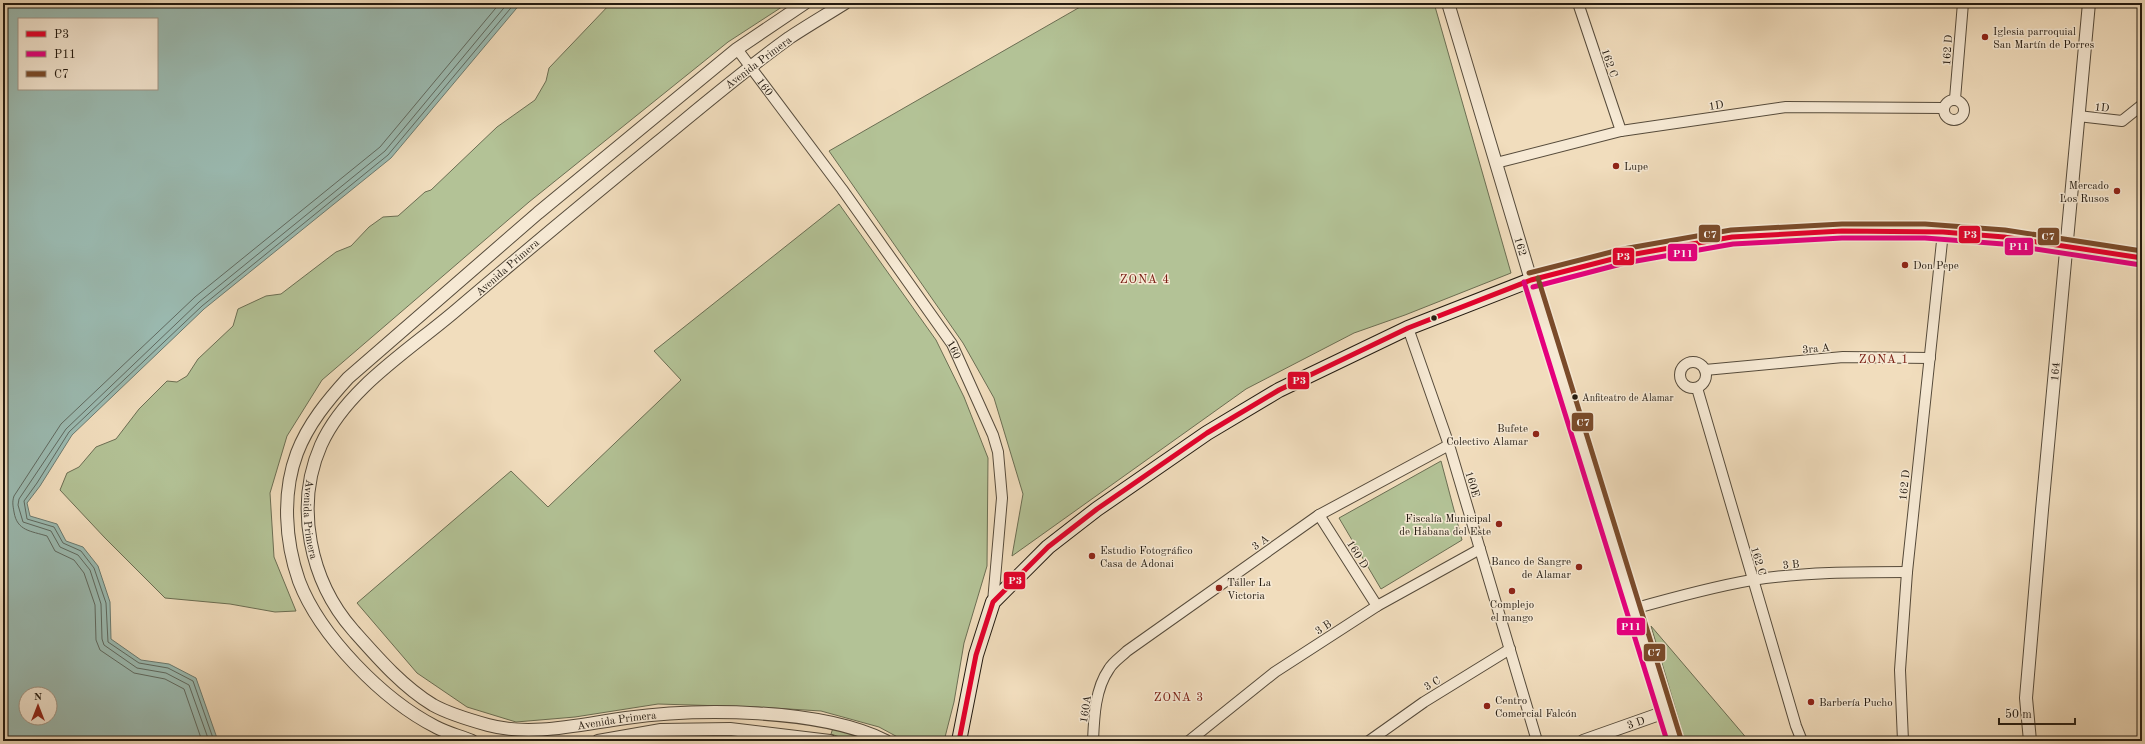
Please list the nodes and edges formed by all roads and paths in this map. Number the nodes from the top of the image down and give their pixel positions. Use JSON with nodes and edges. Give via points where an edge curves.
{"nodes":[{"id":1,"x":805,"y":3,"type":"edge"},
{"id":2,"x":845,"y":3,"type":"edge"},
{"id":3,"x":1448,"y":3,"type":"edge"},
{"id":4,"x":1578,"y":3,"type":"edge"},
{"id":5,"x":1963,"y":3,"type":"edge"},
{"id":6,"x":2089,"y":3,"type":"edge"},
{"id":7,"x":737,"y":49,"type":"junction"},
{"id":8,"x":751,"y":66,"type":"junction"},
{"id":9,"x":1955,"y":99,"type":"junction"},
{"id":10,"x":2142,"y":105,"type":"edge"},
{"id":11,"x":1944,"y":108,"type":"junction"},
{"id":12,"x":2078,"y":116,"type":"junction"},
{"id":13,"x":1621,"y":131,"type":"junction"},
{"id":14,"x":1496,"y":163,"type":"junction"},
{"id":15,"x":538,"y":213,"type":"junction"},
{"id":16,"x":553,"y":228,"type":"junction"},
{"id":17,"x":1943,"y":232,"type":"junction"},
{"id":18,"x":2066,"y":245,"type":"junction"},
{"id":19,"x":2142,"y":258,"type":"edge"},
{"id":20,"x":1531,"y":280,"type":"junction"},
{"id":21,"x":1408,"y":328,"type":"junction"},
{"id":22,"x":1930,"y":358,"type":"junction"},
{"id":23,"x":1705,"y":370,"type":"junction"},
{"id":24,"x":348,"y":378,"type":"junction"},
{"id":25,"x":1697,"y":388,"type":"junction"},
{"id":26,"x":361,"y":389,"type":"junction"},
{"id":27,"x":1449,"y":445,"type":"junction"},
{"id":28,"x":1319,"y":515,"type":"junction"},
{"id":29,"x":1480,"y":549,"type":"junction"},
{"id":30,"x":1907,"y":572,"type":"junction"},
{"id":31,"x":1753,"y":580,"type":"junction"},
{"id":32,"x":993,"y":602,"type":"junction"},
{"id":33,"x":1377,"y":606,"type":"junction"},
{"id":34,"x":336,"y":608,"type":"junction"},
{"id":35,"x":1633,"y":609,"type":"junction"},
{"id":36,"x":318,"y":618,"type":"junction"},
{"id":37,"x":1510,"y":649,"type":"junction"},
{"id":38,"x":1102,"y":681,"type":"joint"},
{"id":39,"x":967,"y":707,"type":"junction"},
{"id":40,"x":1665,"y":712,"type":"junction"},
{"id":41,"x":472,"y":741,"type":"edge"},
{"id":42,"x":598,"y":741,"type":"edge"},
{"id":43,"x":830,"y":741,"type":"edge"},
{"id":44,"x":886,"y":741,"type":"edge"},
{"id":45,"x":958,"y":741,"type":"edge"},
{"id":46,"x":969,"y":741,"type":"edge"},
{"id":47,"x":1093,"y":741,"type":"edge"},
{"id":48,"x":1189,"y":741,"type":"edge"},
{"id":49,"x":1368,"y":741,"type":"edge"},
{"id":50,"x":1537,"y":741,"type":"edge"},
{"id":51,"x":1584,"y":741,"type":"edge"},
{"id":52,"x":1674,"y":741,"type":"edge"},
{"id":53,"x":1802,"y":741,"type":"edge"},
{"id":54,"x":1903,"y":741,"type":"edge"},
{"id":55,"x":2030,"y":741,"type":"edge"}],
"edges":[{"from":1,"to":7,"type":"street","name":"Avenida Primera"},
{"from":2,"to":8,"type":"street","name":"Avenida Primera"},
{"from":3,"to":14,"type":"street","name":"162"},
{"from":4,"to":13,"type":"street","name":"162 C"},
{"from":5,"to":9,"type":"street","name":"162 D"},
{"from":6,"to":12,"type":"street","name":"164"},
{"from":7,"to":8,"type":"street","name":"160"},
{"from":7,"to":15,"type":"street","name":"Avenida Primera"},
{"from":8,"to":16,"type":"street","name":"Avenida Primera"},
{"from":8,"to":32,"type":"street","name":"160","via":[[952,344],[993,435],[998,452],[1002,498]]},
{"from":9,"to":11,"type":"street","via":[[1947,102]]},
{"from":9,"to":11,"type":"street","via":[[1964,107],[1961,118],[1949,119]]},
{"from":10,"to":12,"type":"street","name":"1D","via":[[2122,121]]},
{"from":11,"to":13,"type":"street","name":"1D","via":[[1786,107]]},
{"from":12,"to":18,"type":"street","name":"164"},
{"from":13,"to":14,"type":"street","name":"1D"},
{"from":14,"to":20,"type":"street","name":"162"},
{"from":15,"to":16,"type":"street"},
{"from":15,"to":24,"type":"street","name":"Avenida Primera"},
{"from":16,"to":26,"type":"street","name":"Avenida Primera","via":[[443,323]]},
{"from":17,"to":18,"type":"main road"},
{"from":17,"to":20,"type":"main road","via":[[1842,231],[1732,238],[1624,256]]},
{"from":17,"to":22,"type":"street","name":"162 D"},
{"from":18,"to":19,"type":"main road"},
{"from":18,"to":55,"type":"street","name":"164","via":[[2026,698]]},
{"from":20,"to":21,"type":"main road"},
{"from":20,"to":35,"type":"main road","name":"162"},
{"from":21,"to":27,"type":"street","name":"160E"},
{"from":21,"to":32,"type":"main road","via":[[1278,390],[1207,433],[1097,509],[1048,547],[1011,581]]},
{"from":22,"to":23,"type":"street","name":"3ra A","via":[[1843,358]]},
{"from":22,"to":30,"type":"street","name":"162 D"},
{"from":23,"to":25,"type":"street","via":[[1706,378]]},
{"from":23,"to":25,"type":"street","via":[[1699,364],[1691,363],[1682,370],[1681,380],[1684,384]]},
{"from":24,"to":26,"type":"street"},
{"from":24,"to":36,"type":"street","name":"Avenida Primera","via":[[310,426],[297,453],[289,485],[287,531],[299,581]]},
{"from":25,"to":31,"type":"street","name":"162 C"},
{"from":26,"to":34,"type":"street","name":"Avenida Primera","via":[[334,422],[321,446],[309,485],[311,549],[323,584]]},
{"from":27,"to":28,"type":"street","name":"3 A"},
{"from":27,"to":29,"type":"street","name":"160E"},
{"from":28,"to":33,"type":"street","name":"160 D"},
{"from":28,"to":38,"type":"street","name":"3 A","via":[[1127,652],[1110,667]]},
{"from":29,"to":33,"type":"street","name":"3 B"},
{"from":29,"to":37,"type":"street","name":"160E"},
{"from":30,"to":31,"type":"street","name":"3 B","via":[[1829,573]]},
{"from":30,"to":54,"type":"street","name":"162 D","via":[[1900,670]]},
{"from":31,"to":35,"type":"street","name":"3 B","via":[[1690,593]]},
{"from":31,"to":53,"type":"street","name":"162 C"},
{"from":32,"to":39,"type":"main road","name":"160","via":[[976,655]]},
{"from":33,"to":48,"type":"street","name":"3 B","via":[[1275,672]]},
{"from":34,"to":36,"type":"street"},
{"from":34,"to":44,"type":"street","name":"Avenida Primera","via":[[384,666],[432,704],[450,713],[492,726],[523,730],[559,728],[647,716],[700,713],[764,714],[824,721]]},
{"from":35,"to":40,"type":"main road","name":"162"},
{"from":36,"to":41,"type":"street","name":"Avenida Primera","via":[[362,672],[397,703],[436,727]]},
{"from":37,"to":49,"type":"street","name":"3 C","via":[[1424,702]]},
{"from":37,"to":50,"type":"street","name":"160E"},
{"from":38,"to":47,"type":"street","name":"160A","via":[[1096,707]]},
{"from":39,"to":45,"type":"main road","name":"160"},
{"from":39,"to":46,"type":"main road","name":"160"},
{"from":40,"to":51,"type":"street","name":"3 D"},
{"from":40,"to":52,"type":"main road","name":"162"},
{"from":42,"to":43,"type":"street","name":"Avenida Primera","via":[[661,730],[730,729]]}]}
